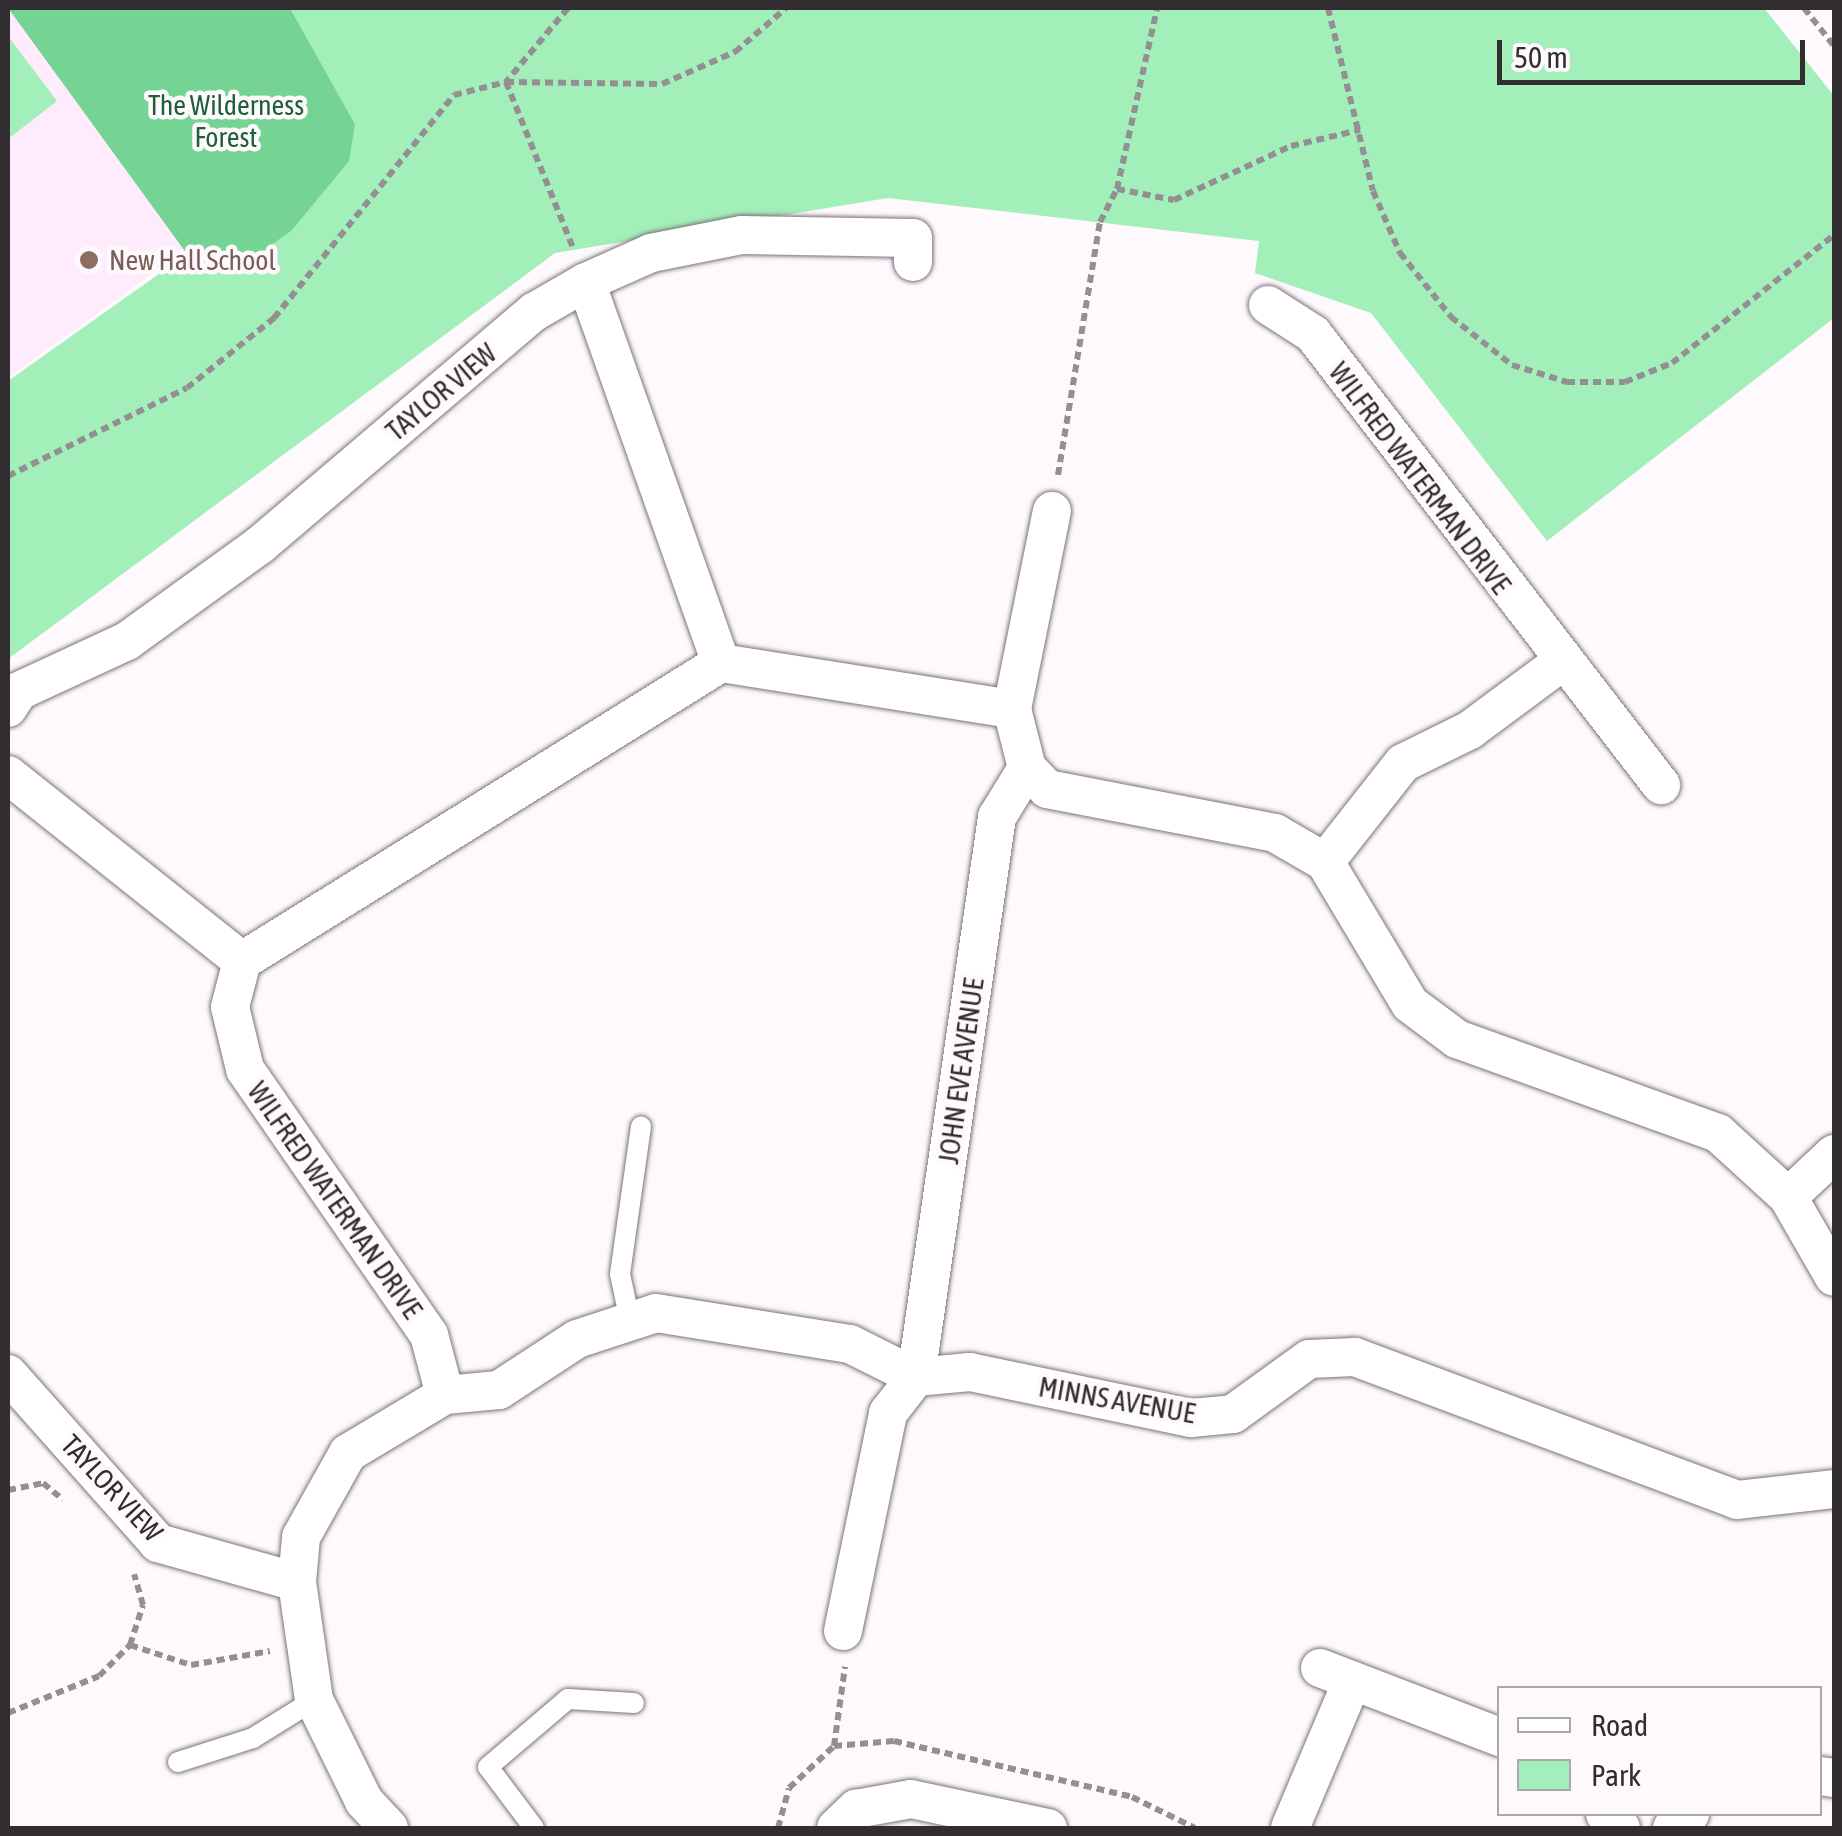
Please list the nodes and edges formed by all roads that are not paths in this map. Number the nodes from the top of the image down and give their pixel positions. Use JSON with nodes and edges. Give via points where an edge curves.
{"nodes":[{"id":1,"x":913,"y":262,"type":"dead end"},
{"id":2,"x":586,"y":282,"type":"junction"},
{"id":3,"x":1268,"y":305,"type":"dead end"},
{"id":4,"x":1052,"y":510,"type":"road end"},
{"id":5,"x":721,"y":663,"type":"junction"},
{"id":6,"x":1559,"y":664,"type":"junction"},
{"id":7,"x":8,"y":708,"type":"edge"},
{"id":8,"x":1012,"y":709,"type":"junction"},
{"id":9,"x":1027,"y":768,"type":"junction"},
{"id":10,"x":8,"y":775,"type":"edge"},
{"id":11,"x":1660,"y":785,"type":"dead end"},
{"id":12,"x":1325,"y":862,"type":"junction"},
{"id":13,"x":242,"y":961,"type":"junction"},
{"id":14,"x":642,"y":1126,"type":"dead end"},
{"id":15,"x":1834,"y":1154,"type":"edge"},
{"id":16,"x":1788,"y":1197,"type":"junction"},
{"id":17,"x":1834,"y":1278,"type":"edge"},
{"id":18,"x":630,"y":1321,"type":"junction"},
{"id":19,"x":8,"y":1374,"type":"edge"},
{"id":20,"x":916,"y":1377,"type":"junction"},
{"id":21,"x":445,"y":1395,"type":"junction"},
{"id":22,"x":1834,"y":1489,"type":"edge"},
{"id":23,"x":296,"y":1582,"type":"junction"},
{"id":24,"x":843,"y":1631,"type":"road end"},
{"id":25,"x":314,"y":1700,"type":"junction"},
{"id":26,"x":634,"y":1702,"type":"dead end"},
{"id":27,"x":1497,"y":1735,"type":"edge"},
{"id":28,"x":178,"y":1762,"type":"dead end"},
{"id":29,"x":846,"y":1819,"type":"edge"},
{"id":30,"x":389,"y":1828,"type":"edge"},
{"id":31,"x":534,"y":1828,"type":"edge"},
{"id":32,"x":1048,"y":1828,"type":"edge"},
{"id":33,"x":1290,"y":1828,"type":"edge"}],
"edges":[{"from":1,"to":2,"type":"street","name":"TAYLOR VIEW","via":[[913,238],[742,234],[651,253]]},
{"from":2,"to":5,"type":"street"},
{"from":2,"to":7,"type":"street","name":"TAYLOR VIEW","via":[[534,312],[260,545],[128,642],[19,690]]},
{"from":3,"to":6,"type":"street","name":"WILFRED WATERMAN DRIVE","via":[[1313,334]]},
{"from":4,"to":8,"type":"street"},
{"from":5,"to":8,"type":"street"},
{"from":5,"to":13,"type":"street"},
{"from":6,"to":11,"type":"street","name":"WILFRED WATERMAN DRIVE"},
{"from":6,"to":12,"type":"street","via":[[1470,730],[1403,763]]},
{"from":8,"to":9,"type":"street"},
{"from":9,"to":12,"type":"street","via":[[1047,788],[1275,834]]},
{"from":9,"to":20,"type":"street","name":"JOHN EVE AVENUE","via":[[996,818]]},
{"from":10,"to":13,"type":"street"},
{"from":12,"to":16,"type":"street","via":[[1410,1004],[1457,1039],[1718,1133]]},
{"from":13,"to":21,"type":"street","name":"WILFRED WATERMAN DRIVE","via":[[230,1008],[245,1069],[429,1335]]},
{"from":14,"to":18,"type":"lane","via":[[620,1274]]},
{"from":15,"to":16,"type":"street"},
{"from":16,"to":17,"type":"street"},
{"from":18,"to":20,"type":"street","via":[[656,1312],[850,1344]]},
{"from":18,"to":21,"type":"street","via":[[577,1339],[499,1390]]},
{"from":19,"to":23,"type":"street","name":"TAYLOR VIEW","via":[[158,1543]]},
{"from":20,"to":22,"type":"street","name":"MINNS AVENUE","via":[[970,1372],[1191,1418],[1233,1414],[1309,1359],[1355,1357],[1737,1500]]},
{"from":20,"to":24,"type":"street","name":"JOHN EVE AVENUE","via":[[888,1412]]},
{"from":21,"to":23,"type":"street","via":[[348,1453],[301,1537]]},
{"from":23,"to":25,"type":"street"},
{"from":25,"to":28,"type":"lane","via":[[254,1738]]},
{"from":25,"to":30,"type":"street","via":[[364,1801]]},
{"from":26,"to":31,"type":"lane","via":[[568,1699],[488,1767]]},
{"from":27,"to":33,"type":"street","via":[[1336,1674]]},
{"from":29,"to":32,"type":"street","via":[[911,1799]]}]}
